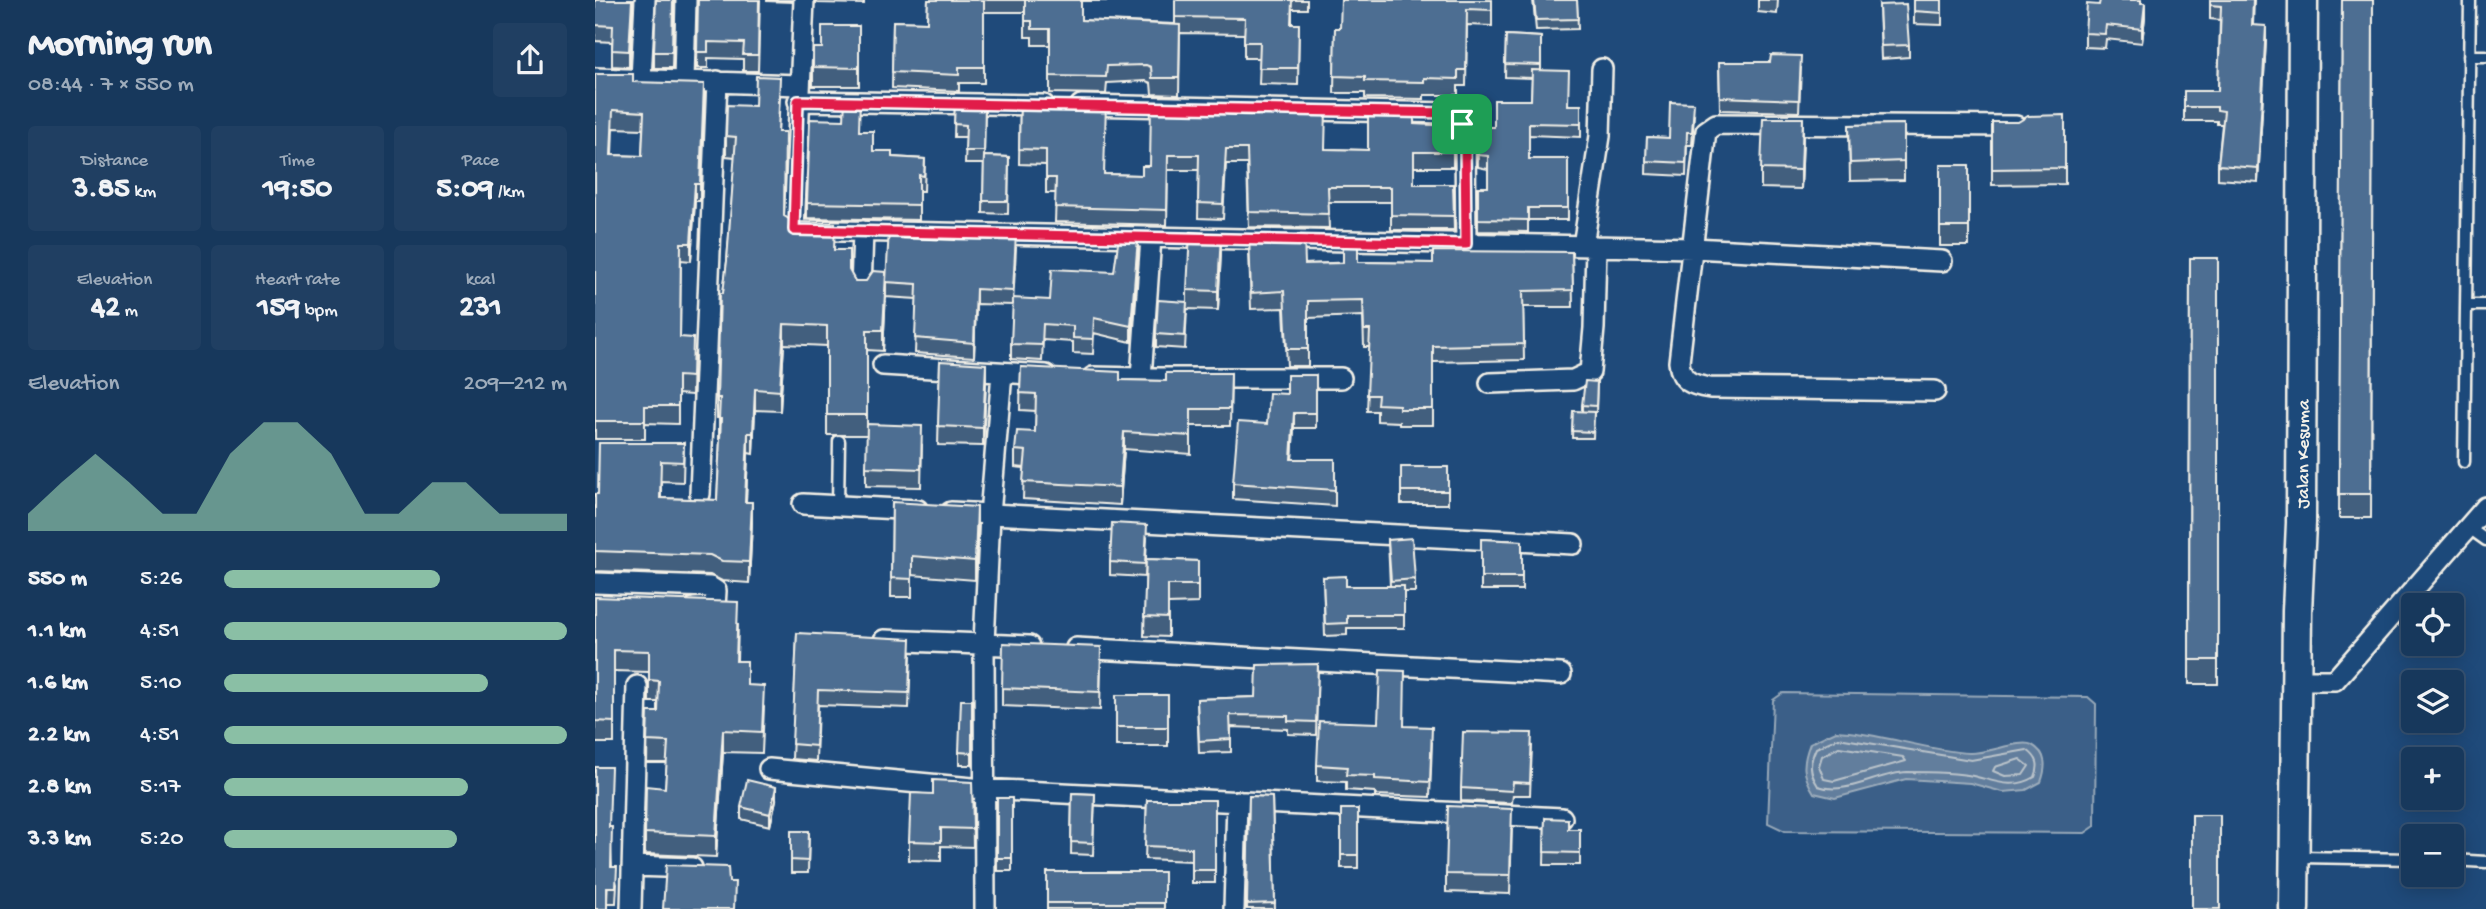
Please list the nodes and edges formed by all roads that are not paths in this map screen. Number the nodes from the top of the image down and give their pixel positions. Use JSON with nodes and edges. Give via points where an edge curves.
{"nodes":[{"id":1,"x":645,"y":0,"type":"edge"},
{"id":2,"x":686,"y":0,"type":"edge"},
{"id":3,"x":804,"y":0,"type":"edge"},
{"id":4,"x":2304,"y":0,"type":"edge"},
{"id":5,"x":2470,"y":0,"type":"edge"},
{"id":6,"x":2469,"y":56,"type":"junction"},
{"id":7,"x":2486,"y":56,"type":"edge"},
{"id":8,"x":1602,"y":69,"type":"dead end"},
{"id":9,"x":595,"y":78,"type":"edge"},
{"id":10,"x":641,"y":79,"type":"junction"},
{"id":11,"x":684,"y":81,"type":"junction"},
{"id":12,"x":717,"y":81,"type":"junction"},
{"id":13,"x":798,"y":93,"type":"junction"},
{"id":14,"x":2017,"y":126,"type":"edge"},
{"id":15,"x":863,"y":231,"type":"junction"},
{"id":16,"x":1151,"y":238,"type":"junction"},
{"id":17,"x":1466,"y":244,"type":"junction"},
{"id":18,"x":1603,"y":246,"type":"junction"},
{"id":19,"x":1693,"y":248,"type":"junction"},
{"id":20,"x":1942,"y":261,"type":"dead end"},
{"id":21,"x":861,"y":290,"type":"edge"},
{"id":22,"x":2466,"y":305,"type":"junction"},
{"id":23,"x":2486,"y":305,"type":"edge"},
{"id":24,"x":883,"y":365,"type":"dead end"},
{"id":25,"x":1002,"y":373,"type":"junction"},
{"id":26,"x":1341,"y":378,"type":"dead end"},
{"id":27,"x":1141,"y":379,"type":"junction"},
{"id":28,"x":1490,"y":383,"type":"dead end"},
{"id":29,"x":1935,"y":391,"type":"dead end"},
{"id":30,"x":839,"y":441,"type":"dead end"},
{"id":31,"x":2464,"y":462,"type":"dead end"},
{"id":32,"x":700,"y":494,"type":"dead end"},
{"id":33,"x":803,"y":504,"type":"dead end"},
{"id":34,"x":838,"y":505,"type":"junction"},
{"id":35,"x":2486,"y":507,"type":"edge"},
{"id":36,"x":990,"y":515,"type":"junction"},
{"id":37,"x":2469,"y":528,"type":"junction"},
{"id":38,"x":2486,"y":540,"type":"edge"},
{"id":39,"x":1573,"y":544,"type":"dead end"},
{"id":40,"x":595,"y":583,"type":"edge"},
{"id":41,"x":676,"y":607,"type":"edge"},
{"id":42,"x":859,"y":639,"type":"edge"},
{"id":43,"x":984,"y":643,"type":"junction"},
{"id":44,"x":1561,"y":674,"type":"dead end"},
{"id":45,"x":2296,"y":680,"type":"junction"},
{"id":46,"x":637,"y":686,"type":"dead end"},
{"id":47,"x":769,"y":769,"type":"dead end"},
{"id":48,"x":983,"y":789,"type":"junction"},
{"id":49,"x":1237,"y":801,"type":"junction"},
{"id":50,"x":1562,"y":818,"type":"edge"},
{"id":51,"x":2295,"y":856,"type":"junction"},
{"id":52,"x":2401,"y":859,"type":"edge"},
{"id":53,"x":2464,"y":861,"type":"edge"},
{"id":54,"x":2486,"y":862,"type":"edge"},
{"id":55,"x":634,"y":866,"type":"junction"},
{"id":56,"x":715,"y":869,"type":"edge"},
{"id":57,"x":631,"y":909,"type":"edge"},
{"id":58,"x":985,"y":909,"type":"edge"},
{"id":59,"x":1234,"y":909,"type":"edge"},
{"id":60,"x":2294,"y":909,"type":"edge"}],
"edges":[{"from":1,"to":10,"type":"street"},
{"from":2,"to":11,"type":"street"},
{"from":3,"to":13,"type":"street"},
{"from":4,"to":45,"type":"street","name":"Jalan Kesuma"},
{"from":5,"to":6,"type":"lane"},
{"from":6,"to":7,"type":"lane"},
{"from":6,"to":22,"type":"lane"},
{"from":8,"to":18,"type":"street"},
{"from":9,"to":10,"type":"street"},
{"from":10,"to":11,"type":"street"},
{"from":11,"to":12,"type":"street"},
{"from":12,"to":13,"type":"street"},
{"from":12,"to":32,"type":"street","via":[[694,451]]},
{"from":13,"to":15,"type":"street","via":[[794,230]]},
{"from":13,"to":17,"type":"street","via":[[1450,113],[1462,124],[1465,138]]},
{"from":14,"to":19,"type":"street","via":[[1716,124],[1706,131],[1703,141]]},
{"from":15,"to":16,"type":"street"},
{"from":15,"to":21,"type":"street"},
{"from":16,"to":17,"type":"street"},
{"from":16,"to":27,"type":"street"},
{"from":17,"to":18,"type":"street"},
{"from":18,"to":19,"type":"street"},
{"from":18,"to":28,"type":"street","via":[[1590,372],[1573,380]]},
{"from":19,"to":20,"type":"street"},
{"from":19,"to":29,"type":"street","via":[[1679,362],[1686,381],[1710,388]]},
{"from":22,"to":23,"type":"lane"},
{"from":22,"to":31,"type":"lane"},
{"from":24,"to":25,"type":"street"},
{"from":25,"to":27,"type":"street"},
{"from":25,"to":36,"type":"street"},
{"from":26,"to":27,"type":"street"},
{"from":30,"to":34,"type":"lane"},
{"from":33,"to":34,"type":"street"},
{"from":34,"to":36,"type":"street"},
{"from":35,"to":37,"type":"street"},
{"from":36,"to":39,"type":"street"},
{"from":36,"to":43,"type":"street"},
{"from":37,"to":38,"type":"lane"},
{"from":37,"to":45,"type":"street","via":[[2335,680]]},
{"from":40,"to":41,"type":"street","via":[[710,587],[717,593],[715,607]]},
{"from":42,"to":43,"type":"street"},
{"from":43,"to":44,"type":"street"},
{"from":43,"to":48,"type":"street"},
{"from":45,"to":51,"type":"street","name":"Jalan Kesuma"},
{"from":46,"to":55,"type":"street"},
{"from":47,"to":48,"type":"street"},
{"from":48,"to":49,"type":"street"},
{"from":48,"to":58,"type":"street"},
{"from":49,"to":50,"type":"street"},
{"from":49,"to":59,"type":"street"},
{"from":51,"to":52,"type":"lane"},
{"from":51,"to":60,"type":"street","name":"Jalan Kesuma"},
{"from":53,"to":54,"type":"lane"},
{"from":55,"to":56,"type":"street"},
{"from":55,"to":57,"type":"street"}]}
